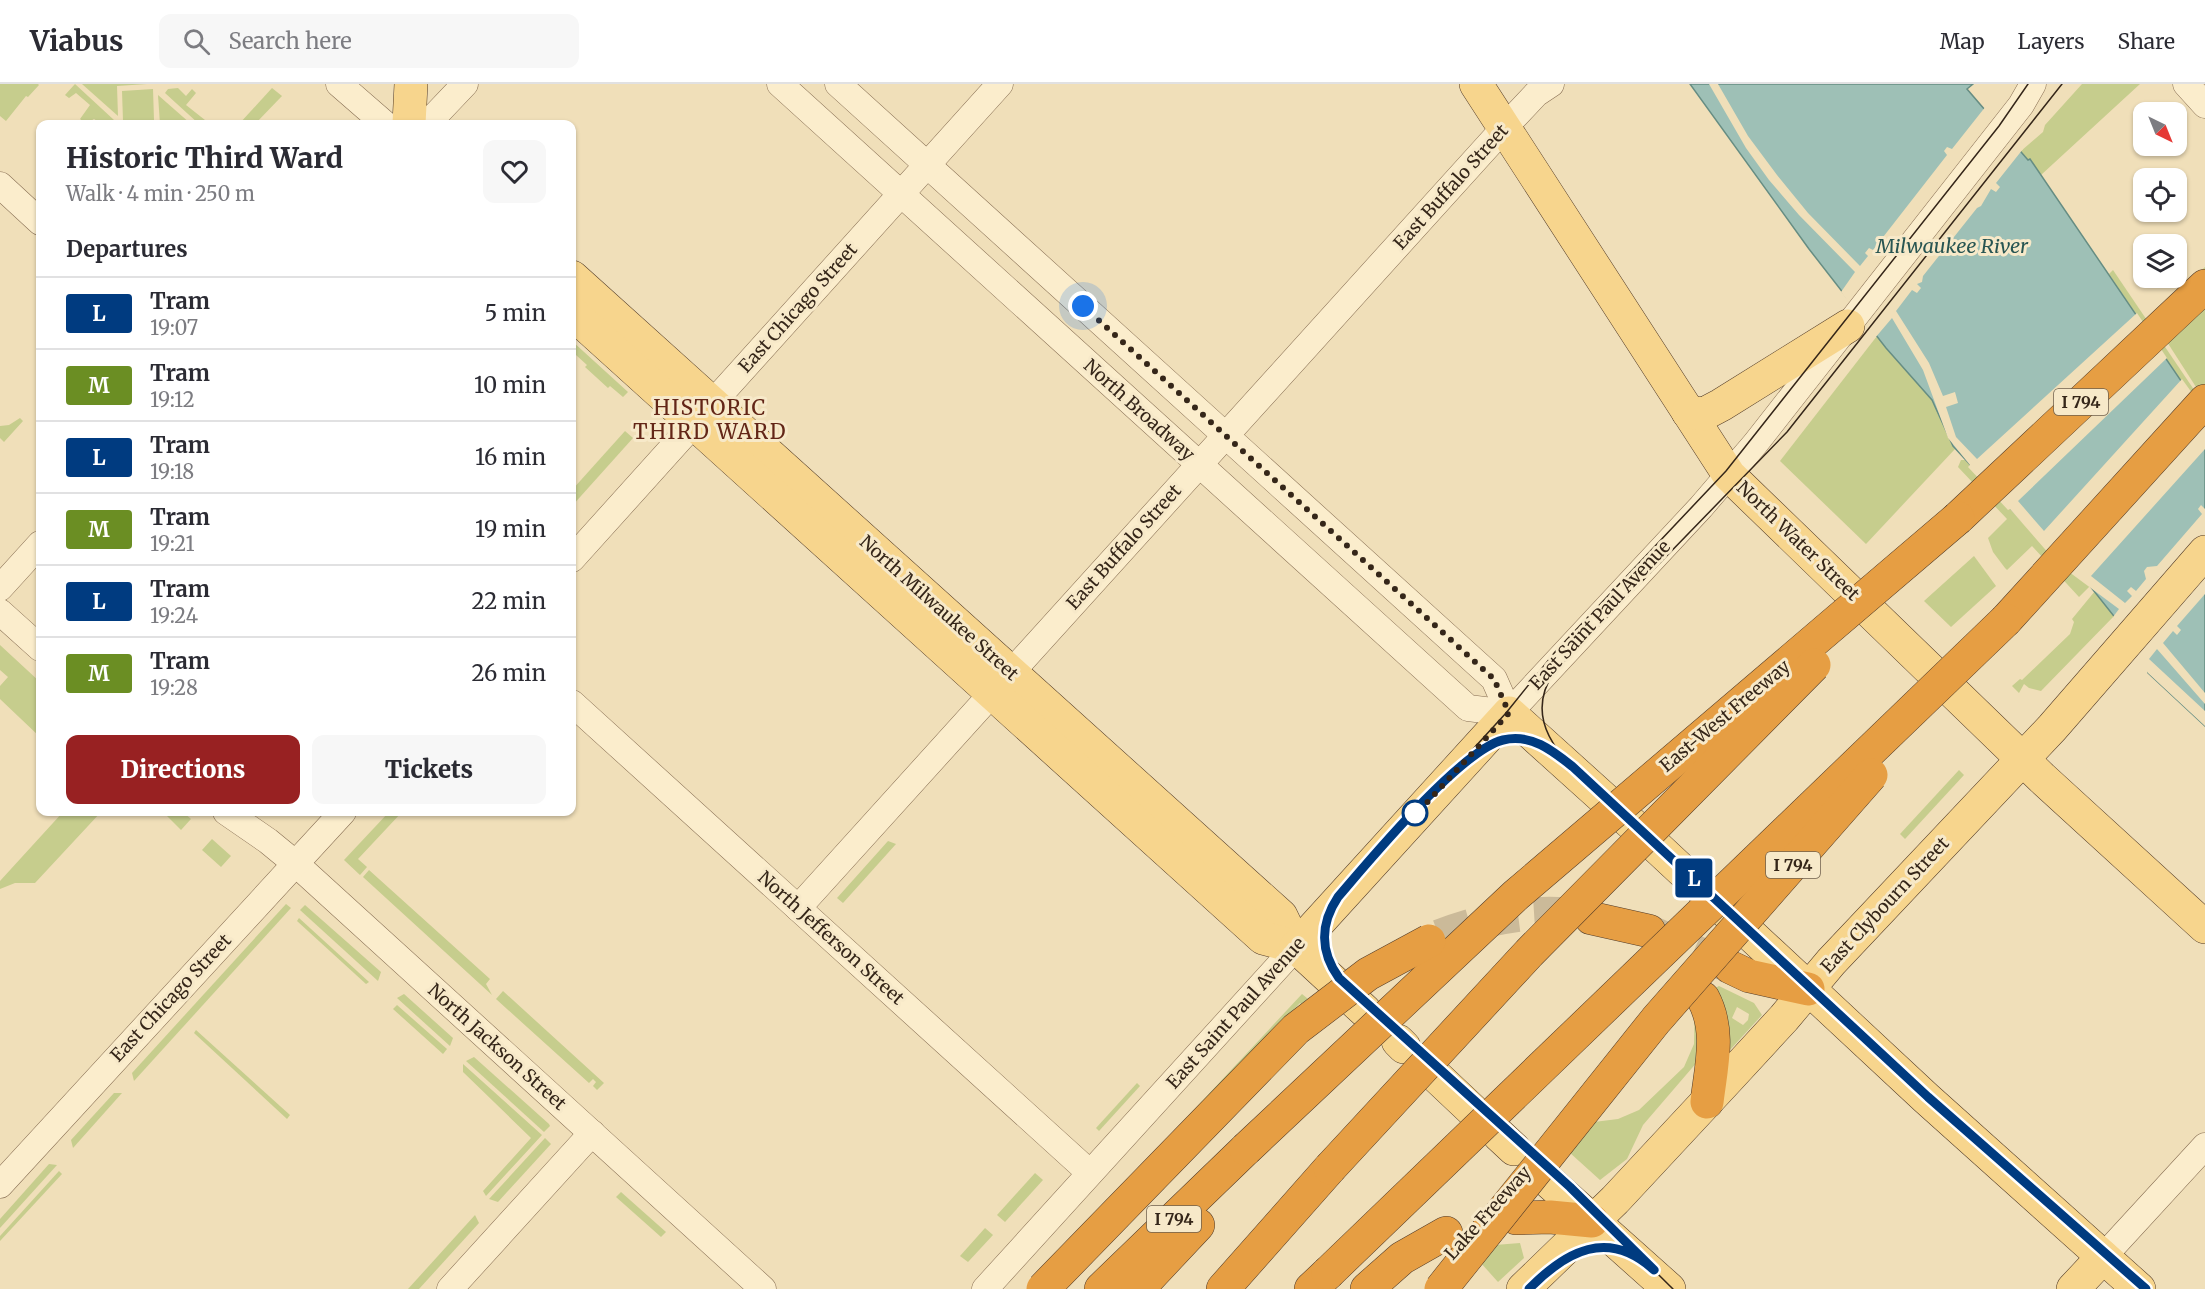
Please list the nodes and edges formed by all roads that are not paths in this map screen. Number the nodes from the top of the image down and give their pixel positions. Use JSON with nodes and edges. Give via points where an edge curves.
{"nodes":[{"id":1,"x":339,"y":84,"type":"edge"},
{"id":2,"x":411,"y":84,"type":"edge"},
{"id":3,"x":465,"y":84,"type":"edge"},
{"id":4,"x":780,"y":84,"type":"edge"},
{"id":5,"x":838,"y":84,"type":"edge"},
{"id":6,"x":1000,"y":84,"type":"edge"},
{"id":7,"x":1476,"y":84,"type":"edge"},
{"id":8,"x":1551,"y":84,"type":"edge"},
{"id":9,"x":2048,"y":84,"type":"edge"},
{"id":10,"x":2186,"y":84,"type":"edge"},
{"id":11,"x":2027,"y":94,"type":"edge"},
{"id":12,"x":2205,"y":105,"type":"edge"},
{"id":13,"x":380,"y":120,"type":"edge"},
{"id":14,"x":409,"y":120,"type":"edge"},
{"id":15,"x":431,"y":120,"type":"edge"},
{"id":16,"x":1504,"y":128,"type":"junction"},
{"id":17,"x":927,"y":165,"type":"junction"},
{"id":18,"x":0,"y":185,"type":"edge"},
{"id":19,"x":901,"y":194,"type":"junction"},
{"id":20,"x":36,"y":218,"type":"edge"},
{"id":21,"x":2205,"y":286,"type":"edge"},
{"id":22,"x":576,"y":296,"type":"edge"},
{"id":23,"x":1848,"y":326,"type":"junction"},
{"id":24,"x":2205,"y":401,"type":"edge"},
{"id":25,"x":1688,"y":412,"type":"junction"},
{"id":26,"x":703,"y":413,"type":"junction"},
{"id":27,"x":1226,"y":435,"type":"junction"},
{"id":28,"x":1199,"y":465,"type":"junction"},
{"id":29,"x":1729,"y":475,"type":"junction"},
{"id":30,"x":1958,"y":518,"type":"junction"},
{"id":31,"x":36,"y":548,"type":"edge"},
{"id":32,"x":2205,"y":552,"type":"edge"},
{"id":33,"x":576,"y":555,"type":"edge"},
{"id":34,"x":0,"y":588,"type":"edge"},
{"id":35,"x":0,"y":612,"type":"edge"},
{"id":36,"x":2006,"y":620,"type":"junction"},
{"id":37,"x":36,"y":644,"type":"edge"},
{"id":38,"x":1002,"y":682,"type":"junction"},
{"id":39,"x":576,"y":707,"type":"edge"},
{"id":40,"x":1509,"y":713,"type":"junction"},
{"id":41,"x":2022,"y":759,"type":"junction"},
{"id":42,"x":232,"y":816,"type":"edge"},
{"id":43,"x":339,"y":816,"type":"edge"},
{"id":44,"x":296,"y":864,"type":"junction"},
{"id":45,"x":798,"y":908,"type":"junction"},
{"id":46,"x":1602,"y":920,"type":"tunnel mouth"},
{"id":47,"x":2205,"y":927,"type":"edge"},
{"id":48,"x":1646,"y":935,"type":"tunnel mouth"},
{"id":49,"x":1434,"y":938,"type":"tunnel mouth"},
{"id":50,"x":1296,"y":947,"type":"junction"},
{"id":51,"x":1730,"y":968,"type":"tunnel mouth"},
{"id":52,"x":1808,"y":989,"type":"junction"},
{"id":53,"x":1351,"y":998,"type":"dead end"},
{"id":54,"x":1703,"y":998,"type":"dead end"},
{"id":55,"x":1437,"y":1077,"type":"dead end"},
{"id":56,"x":1707,"y":1102,"type":"junction"},
{"id":57,"x":1472,"y":1110,"type":"dead end"},
{"id":58,"x":1581,"y":1111,"type":"junction"},
{"id":59,"x":592,"y":1133,"type":"junction"},
{"id":60,"x":2205,"y":1146,"type":"edge"},
{"id":61,"x":1246,"y":1149,"type":"junction"},
{"id":62,"x":1090,"y":1173,"type":"junction"},
{"id":63,"x":1548,"y":1180,"type":"dead end"},
{"id":64,"x":0,"y":1185,"type":"edge"},
{"id":65,"x":1516,"y":1218,"type":"dead end"},
{"id":66,"x":1592,"y":1221,"type":"junction"},
{"id":67,"x":1446,"y":1233,"type":"dead end"},
{"id":68,"x":2103,"y":1257,"type":"junction"},
{"id":69,"x":1320,"y":1281,"type":"edge"},
{"id":70,"x":450,"y":1289,"type":"edge"},
{"id":71,"x":763,"y":1289,"type":"edge"},
{"id":72,"x":985,"y":1289,"type":"edge"},
{"id":73,"x":1042,"y":1289,"type":"edge"},
{"id":74,"x":1101,"y":1289,"type":"edge"},
{"id":75,"x":1138,"y":1289,"type":"edge"},
{"id":76,"x":1223,"y":1289,"type":"edge"},
{"id":77,"x":1367,"y":1289,"type":"edge"},
{"id":78,"x":1419,"y":1289,"type":"edge"},
{"id":79,"x":1441,"y":1289,"type":"edge"},
{"id":80,"x":1523,"y":1289,"type":"edge"},
{"id":81,"x":1669,"y":1289,"type":"edge"},
{"id":82,"x":2073,"y":1289,"type":"edge"},
{"id":83,"x":2139,"y":1289,"type":"edge"}],
"edges":[{"from":1,"to":13,"type":"street"},
{"from":2,"to":14,"type":"main road"},
{"from":3,"to":15,"type":"street"},
{"from":4,"to":19,"type":"street","name":"North Broadway"},
{"from":5,"to":17,"type":"street"},
{"from":6,"to":17,"type":"street","name":"East Chicago Street"},
{"from":7,"to":16,"type":"main road","name":"North Water Street"},
{"from":8,"to":16,"type":"street","name":"East Buffalo Street"},
{"from":9,"to":11,"type":"street","name":"East Saint Paul Avenue"},
{"from":10,"to":12,"type":"street"},
{"from":11,"to":23,"type":"street","name":"East Saint Paul Avenue"},
{"from":16,"to":25,"type":"main road","name":"North Water Street"},
{"from":16,"to":27,"type":"street","name":"East Buffalo Street"},
{"from":17,"to":19,"type":"street","name":"East Chicago Street"},
{"from":17,"to":27,"type":"street"},
{"from":18,"to":20,"type":"street"},
{"from":19,"to":26,"type":"street","name":"East Chicago Street"},
{"from":19,"to":28,"type":"street","name":"North Broadway"},
{"from":21,"to":30,"type":"highway","name":"East-West Freeway","number":"I 794"},
{"from":22,"to":26,"type":"main road","name":"North Milwaukee Street"},
{"from":23,"to":25,"type":"main road","via":[[1721,405],[1704,414]]},
{"from":23,"to":29,"type":"street","name":"East Saint Paul Avenue"},
{"from":24,"to":36,"type":"highway","number":"I 794"},
{"from":25,"to":29,"type":"main road","name":"North Water Street"},
{"from":26,"to":33,"type":"street","name":"East Chicago Street"},
{"from":26,"to":38,"type":"main road","name":"North Milwaukee Street"},
{"from":27,"to":28,"type":"street","name":"East Buffalo Street"},
{"from":27,"to":40,"type":"street","via":[[1494,679]]},
{"from":28,"to":38,"type":"street","name":"East Buffalo Street"},
{"from":28,"to":40,"type":"street","name":"North Broadway","via":[[1468,708]]},
{"from":29,"to":40,"type":"street","name":"East Saint Paul Avenue"},
{"from":29,"to":41,"type":"main road","name":"North Water Street"},
{"from":30,"to":61,"type":"highway","name":"East-West Freeway","number":"I 794","bridge":true,"via":[[1516,895]]},
{"from":30,"to":76,"type":"highway","bridge":true,"via":[[1529,953]]},
{"from":31,"to":34,"type":"street"},
{"from":32,"to":41,"type":"main road","name":"East Clybourn Street"},
{"from":35,"to":37,"type":"street"},
{"from":36,"to":58,"type":"highway","number":"I 794","bridge":true},
{"from":36,"to":69,"type":"highway","bridge":true},
{"from":38,"to":45,"type":"street","name":"East Buffalo Street"},
{"from":38,"to":50,"type":"main road","name":"North Milwaukee Street","via":[[1263,938]]},
{"from":39,"to":45,"type":"street","name":"North Jefferson Street"},
{"from":40,"to":50,"type":"main road","name":"East Saint Paul Avenue"},
{"from":40,"to":52,"type":"main road"},
{"from":41,"to":47,"type":"main road","name":"North Water Street"},
{"from":41,"to":52,"type":"main road","name":"East Clybourn Street"},
{"from":42,"to":44,"type":"street","name":"North Jackson Street"},
{"from":43,"to":44,"type":"street","name":"East Chicago Street"},
{"from":44,"to":59,"type":"street","name":"North Jackson Street"},
{"from":44,"to":64,"type":"street","name":"East Chicago Street"},
{"from":45,"to":62,"type":"street","name":"North Jefferson Street"},
{"from":46,"to":48,"type":"highway"},
{"from":49,"to":73,"type":"highway","bridge":true,"via":[[1368,974],[1296,1029]]},
{"from":50,"to":53,"type":"main road","name":"North Milwaukee Street"},
{"from":50,"to":62,"type":"street","name":"East Saint Paul Avenue"},
{"from":51,"to":52,"type":"highway"},
{"from":52,"to":56,"type":"main road","name":"East Clybourn Street"},
{"from":52,"to":68,"type":"main road"},
{"from":54,"to":56,"type":"highway","via":[[1715,1038]]},
{"from":55,"to":57,"type":"main road"},
{"from":56,"to":66,"type":"main road","name":"East Clybourn Street"},
{"from":58,"to":78,"type":"highway","name":"Lake Freeway","number":"I 794","bridge":true},
{"from":58,"to":79,"type":"highway","bridge":true},
{"from":59,"to":70,"type":"street"},
{"from":59,"to":71,"type":"street","name":"North Jackson Street"},
{"from":60,"to":68,"type":"street"},
{"from":61,"to":74,"type":"highway","number":"I 794"},
{"from":61,"to":75,"type":"highway","via":[[1226,1194]]},
{"from":62,"to":72,"type":"street","name":"East Saint Paul Avenue"},
{"from":63,"to":66,"type":"main road"},
{"from":65,"to":66,"type":"highway"},
{"from":66,"to":80,"type":"main road","name":"East Clybourn Street"},
{"from":66,"to":81,"type":"main road"},
{"from":67,"to":77,"type":"highway","via":[[1402,1258]]},
{"from":68,"to":82,"type":"main road"},
{"from":68,"to":83,"type":"main road"}]}
